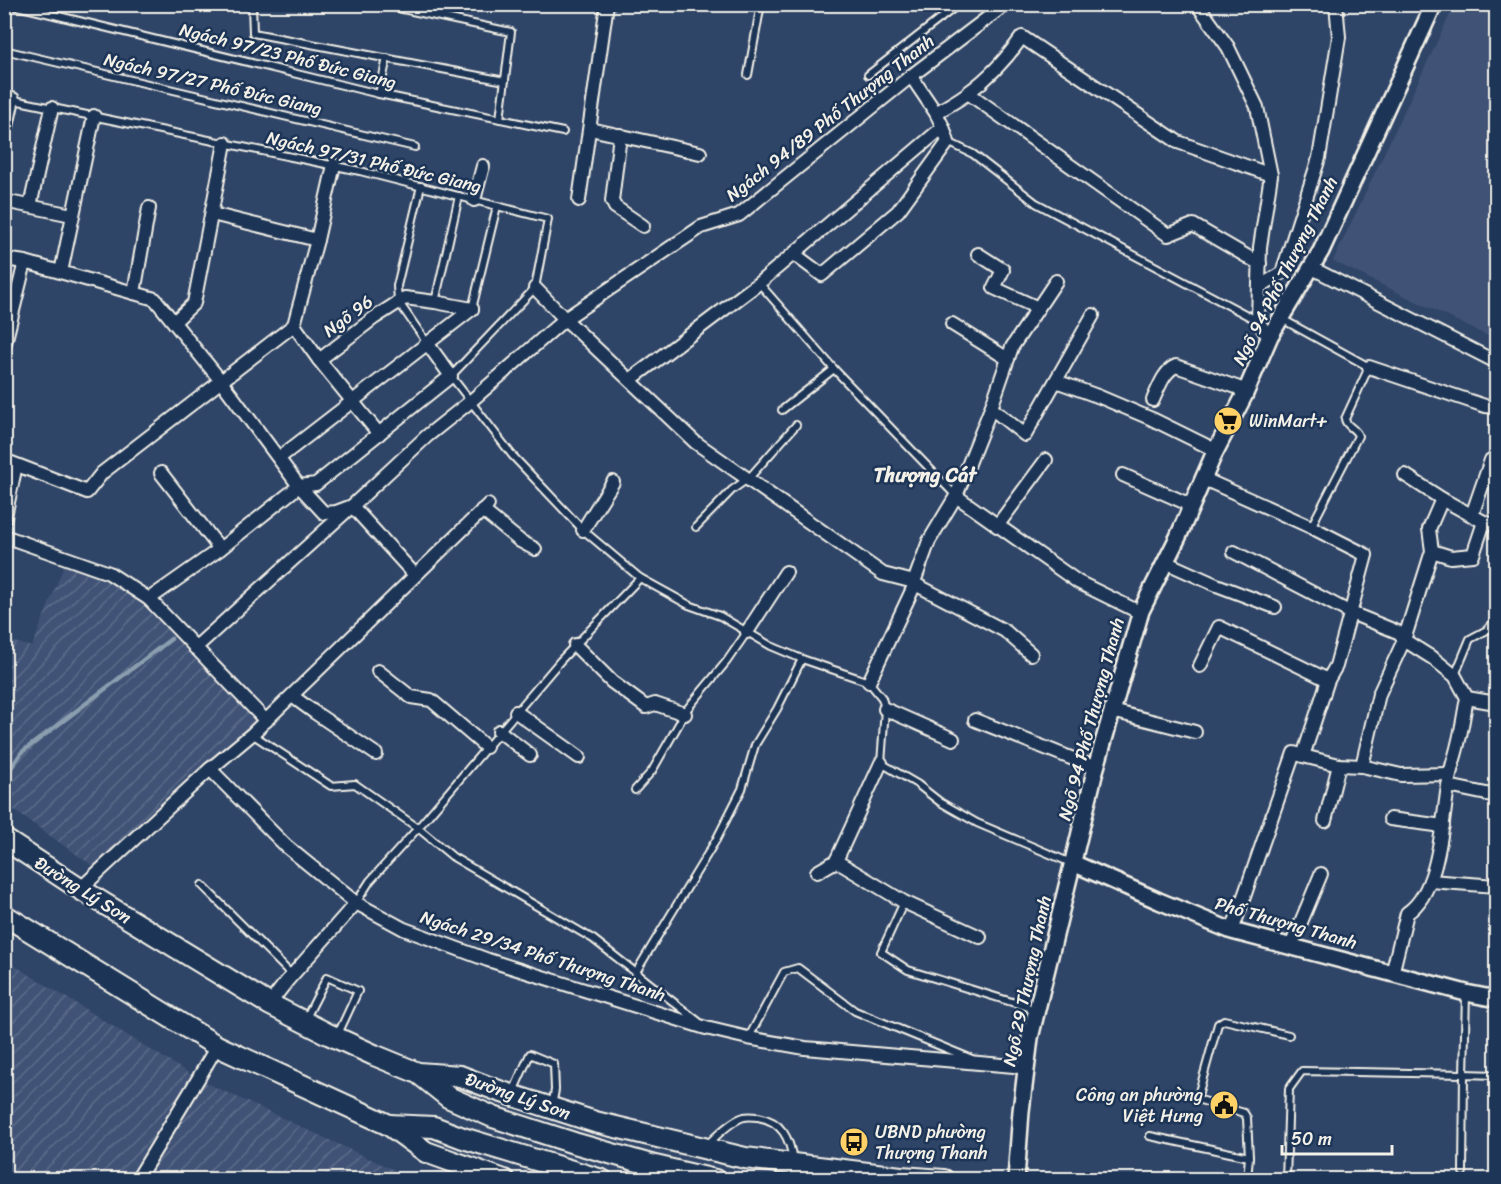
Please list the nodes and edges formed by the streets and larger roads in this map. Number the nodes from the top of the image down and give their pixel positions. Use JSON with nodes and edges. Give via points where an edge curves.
{"nodes":[{"id":1,"x":607,"y":4,"type":"edge"},
{"id":2,"x":1006,"y":4,"type":"edge"},
{"id":3,"x":1197,"y":4,"type":"edge"},
{"id":4,"x":1336,"y":4,"type":"edge"},
{"id":5,"x":1434,"y":4,"type":"edge"},
{"id":6,"x":911,"y":76,"type":"junction"},
{"id":7,"x":968,"y":93,"type":"junction"},
{"id":8,"x":9,"y":99,"type":"edge"},
{"id":9,"x":52,"y":108,"type":"road end"},
{"id":10,"x":936,"y":112,"type":"junction"},
{"id":11,"x":94,"y":116,"type":"road end"},
{"id":12,"x":943,"y":127,"type":"junction"},
{"id":13,"x":590,"y":129,"type":"junction"},
{"id":14,"x":620,"y":135,"type":"junction"},
{"id":15,"x":4,"y":140,"type":"edge"},
{"id":16,"x":225,"y":143,"type":"road end"},
{"id":17,"x":700,"y":153,"type":"dead end"},
{"id":18,"x":334,"y":165,"type":"road end"},
{"id":19,"x":483,"y":166,"type":"dead end"},
{"id":20,"x":1272,"y":175,"type":"junction"},
{"id":21,"x":474,"y":200,"type":"road end"},
{"id":22,"x":579,"y":200,"type":"dead end"},
{"id":23,"x":4,"y":201,"type":"edge"},
{"id":24,"x":30,"y":206,"type":"junction"},
{"id":25,"x":149,"y":208,"type":"dead end"},
{"id":26,"x":212,"y":214,"type":"junction"},
{"id":27,"x":72,"y":215,"type":"junction"},
{"id":28,"x":643,"y":226,"type":"dead end"},
{"id":29,"x":317,"y":240,"type":"junction"},
{"id":30,"x":794,"y":254,"type":"junction"},
{"id":31,"x":978,"y":254,"type":"dead end"},
{"id":32,"x":4,"y":259,"type":"edge"},
{"id":33,"x":25,"y":262,"type":"junction"},
{"id":34,"x":1260,"y":264,"type":"junction"},
{"id":35,"x":1312,"y":268,"type":"junction"},
{"id":36,"x":61,"y":272,"type":"junction"},
{"id":37,"x":1056,"y":281,"type":"dead end"},
{"id":38,"x":1259,"y":287,"type":"junction"},
{"id":39,"x":535,"y":288,"type":"road end"},
{"id":40,"x":134,"y":293,"type":"junction"},
{"id":41,"x":1038,"y":308,"type":"junction"},
{"id":42,"x":1093,"y":315,"type":"dead end"},
{"id":43,"x":565,"y":319,"type":"junction"},
{"id":44,"x":174,"y":322,"type":"junction"},
{"id":45,"x":952,"y":324,"type":"dead end"},
{"id":46,"x":294,"y":325,"type":"junction"},
{"id":47,"x":1270,"y":336,"type":"junction"},
{"id":48,"x":427,"y":343,"type":"junction"},
{"id":49,"x":4,"y":347,"type":"edge"},
{"id":50,"x":1008,"y":359,"type":"junction"},
{"id":51,"x":319,"y":360,"type":"junction"},
{"id":52,"x":1497,"y":362,"type":"edge"},
{"id":53,"x":1369,"y":367,"type":"road end"},
{"id":54,"x":630,"y":380,"type":"junction"},
{"id":55,"x":221,"y":381,"type":"junction"},
{"id":56,"x":1056,"y":381,"type":"junction"},
{"id":57,"x":1245,"y":396,"type":"junction"},
{"id":58,"x":1153,"y":399,"type":"dead end"},
{"id":59,"x":353,"y":400,"type":"junction"},
{"id":60,"x":1497,"y":406,"type":"edge"},
{"id":61,"x":991,"y":408,"type":"junction"},
{"id":62,"x":378,"y":434,"type":"junction"},
{"id":63,"x":1214,"y":454,"type":"junction"},
{"id":64,"x":279,"y":458,"type":"junction"},
{"id":65,"x":1046,"y":460,"type":"dead end"},
{"id":66,"x":1491,"y":460,"type":"dead end"},
{"id":67,"x":10,"y":462,"type":"edge"},
{"id":68,"x":161,"y":473,"type":"dead end"},
{"id":69,"x":1123,"y":475,"type":"dead end"},
{"id":70,"x":1405,"y":475,"type":"dead end"},
{"id":71,"x":1204,"y":478,"type":"junction"},
{"id":72,"x":613,"y":482,"type":"dead end"},
{"id":73,"x":299,"y":486,"type":"junction"},
{"id":74,"x":956,"y":496,"type":"junction"},
{"id":75,"x":1442,"y":499,"type":"junction"},
{"id":76,"x":352,"y":506,"type":"junction"},
{"id":77,"x":1189,"y":513,"type":"junction"},
{"id":78,"x":1472,"y":515,"type":"junction"},
{"id":79,"x":4,"y":521,"type":"edge"},
{"id":80,"x":1490,"y":524,"type":"edge"},
{"id":81,"x":997,"y":526,"type":"junction"},
{"id":82,"x":583,"y":530,"type":"road end"},
{"id":83,"x":4,"y":536,"type":"edge"},
{"id":84,"x":219,"y":549,"type":"junction"},
{"id":85,"x":535,"y":549,"type":"dead end"},
{"id":86,"x":1432,"y":551,"type":"junction"},
{"id":87,"x":1234,"y":552,"type":"dead end"},
{"id":88,"x":1165,"y":562,"type":"junction"},
{"id":89,"x":786,"y":572,"type":"dead end"},
{"id":90,"x":416,"y":575,"type":"junction"},
{"id":91,"x":914,"y":583,"type":"junction"},
{"id":92,"x":149,"y":599,"type":"junction"},
{"id":93,"x":1275,"y":607,"type":"dead end"},
{"id":94,"x":1141,"y":611,"type":"junction"},
{"id":95,"x":1352,"y":614,"type":"junction"},
{"id":96,"x":747,"y":632,"type":"road end"},
{"id":97,"x":1404,"y":640,"type":"junction"},
{"id":98,"x":575,"y":645,"type":"road end"},
{"id":99,"x":195,"y":648,"type":"junction"},
{"id":100,"x":1031,"y":654,"type":"dead end"},
{"id":101,"x":1200,"y":666,"type":"dead end"},
{"id":102,"x":378,"y":671,"type":"dead end"},
{"id":103,"x":1328,"y":680,"type":"junction"},
{"id":104,"x":869,"y":682,"type":"road end"},
{"id":105,"x":292,"y":696,"type":"junction"},
{"id":106,"x":1467,"y":698,"type":"junction"},
{"id":107,"x":1497,"y":703,"type":"edge"},
{"id":108,"x":885,"y":709,"type":"road end"},
{"id":109,"x":1112,"y":711,"type":"junction"},
{"id":110,"x":516,"y":712,"type":"road end"},
{"id":111,"x":685,"y":714,"type":"road end"},
{"id":112,"x":975,"y":720,"type":"dead end"},
{"id":113,"x":266,"y":721,"type":"junction"},
{"id":114,"x":500,"y":731,"type":"road end"},
{"id":115,"x":1195,"y":732,"type":"dead end"},
{"id":116,"x":953,"y":739,"type":"dead end"},
{"id":117,"x":486,"y":747,"type":"road end"},
{"id":118,"x":376,"y":754,"type":"dead end"},
{"id":119,"x":530,"y":755,"type":"dead end"},
{"id":120,"x":1303,"y":756,"type":"junction"},
{"id":121,"x":579,"y":757,"type":"dead end"},
{"id":122,"x":881,"y":763,"type":"road end"},
{"id":123,"x":1339,"y":765,"type":"junction"},
{"id":124,"x":1362,"y":766,"type":"junction"},
{"id":125,"x":210,"y":770,"type":"junction"},
{"id":126,"x":1095,"y":771,"type":"junction"},
{"id":127,"x":1449,"y":780,"type":"junction"},
{"id":128,"x":1497,"y":795,"type":"edge"},
{"id":129,"x":1390,"y":819,"type":"dead end"},
{"id":130,"x":1325,"y":821,"type":"dead end"},
{"id":131,"x":1443,"y":826,"type":"junction"},
{"id":132,"x":4,"y":839,"type":"edge"},
{"id":133,"x":836,"y":861,"type":"junction"},
{"id":134,"x":1073,"y":863,"type":"junction"},
{"id":135,"x":817,"y":872,"type":"dead end"},
{"id":136,"x":1321,"y":874,"type":"dead end"},
{"id":137,"x":1430,"y":881,"type":"junction"},
{"id":138,"x":1497,"y":886,"type":"edge"},
{"id":139,"x":80,"y":890,"type":"junction"},
{"id":140,"x":356,"y":903,"type":"junction"},
{"id":141,"x":4,"y":915,"type":"edge"},
{"id":142,"x":1232,"y":931,"type":"junction"},
{"id":143,"x":980,"y":937,"type":"dead end"},
{"id":144,"x":1291,"y":946,"type":"junction"},
{"id":145,"x":1392,"y":974,"type":"junction"},
{"id":146,"x":1497,"y":999,"type":"edge"},
{"id":147,"x":270,"y":1004,"type":"junction"},
{"id":148,"x":216,"y":1046,"type":"junction"},
{"id":149,"x":1027,"y":1069,"type":"junction"},
{"id":150,"x":418,"y":1072,"type":"junction"},
{"id":151,"x":389,"y":1125,"type":"junction"},
{"id":152,"x":137,"y":1179,"type":"edge"},
{"id":153,"x":504,"y":1179,"type":"edge"},
{"id":154,"x":602,"y":1179,"type":"edge"},
{"id":155,"x":715,"y":1179,"type":"edge"},
{"id":156,"x":944,"y":1179,"type":"edge"},
{"id":157,"x":1016,"y":1179,"type":"edge"}],
"edges":[{"from":1,"to":13,"type":"street"},
{"from":2,"to":6,"type":"street","name":"Ngách 94/89 Phố Thượng Thanh"},
{"from":3,"to":20,"type":"street","via":[[1227,46],[1257,107]]},
{"from":4,"to":38,"type":"street","via":[[1339,37],[1319,158],[1282,273]]},
{"from":5,"to":35,"type":"street","name":"Ngõ 94 Phố Thượng Thanh"},
{"from":6,"to":10,"type":"street"},
{"from":6,"to":43,"type":"street","name":"Ngách 94/89 Phố Thượng Thanh","via":[[739,215],[701,227]]},
{"from":7,"to":10,"type":"street"},
{"from":7,"to":20,"type":"street","via":[[1006,59],[1022,37],[1178,142]]},
{"from":7,"to":34,"type":"street","via":[[1168,236],[1193,225]]},
{"from":8,"to":15,"type":"street"},
{"from":9,"to":24,"type":"street"},
{"from":10,"to":12,"type":"street"},
{"from":11,"to":27,"type":"street"},
{"from":12,"to":30,"type":"street"},
{"from":12,"to":30,"type":"street","via":[[948,142],[898,211],[822,275]]},
{"from":13,"to":14,"type":"street"},
{"from":13,"to":22,"type":"street"},
{"from":14,"to":17,"type":"street"},
{"from":14,"to":28,"type":"street","via":[[612,201]]},
{"from":16,"to":26,"type":"street"},
{"from":18,"to":29,"type":"street"},
{"from":19,"to":21,"type":"street"},
{"from":20,"to":34,"type":"street"},
{"from":23,"to":24,"type":"street"},
{"from":24,"to":27,"type":"street"},
{"from":25,"to":40,"type":"street"},
{"from":26,"to":29,"type":"street"},
{"from":26,"to":44,"type":"street","via":[[195,303]]},
{"from":27,"to":36,"type":"street"},
{"from":29,"to":46,"type":"street"},
{"from":30,"to":54,"type":"street"},
{"from":31,"to":41,"type":"street","via":[[1003,270],[994,288]]},
{"from":32,"to":33,"type":"street"},
{"from":33,"to":36,"type":"street"},
{"from":33,"to":49,"type":"street"},
{"from":34,"to":38,"type":"street"},
{"from":35,"to":47,"type":"street","name":"Ngõ 94 Phố Thượng Thanh"},
{"from":35,"to":52,"type":"street"},
{"from":36,"to":40,"type":"street"},
{"from":37,"to":41,"type":"street"},
{"from":38,"to":47,"type":"street","via":[[1258,321]]},
{"from":39,"to":43,"type":"street"},
{"from":40,"to":44,"type":"street","via":[[154,299]]},
{"from":41,"to":50,"type":"street"},
{"from":42,"to":56,"type":"street"},
{"from":43,"to":54,"type":"street"},
{"from":43,"to":76,"type":"street","name":"Ngách 94/89 Phố Thượng Thanh","via":[[427,436]]},
{"from":44,"to":55,"type":"street"},
{"from":45,"to":50,"type":"street"},
{"from":46,"to":51,"type":"street"},
{"from":46,"to":55,"type":"street"},
{"from":47,"to":57,"type":"street","name":"Ngõ 94 Phố Thượng Thanh"},
{"from":48,"to":51,"type":"street","name":"Ngõ 96","via":[[472,309],[405,298]]},
{"from":48,"to":59,"type":"street"},
{"from":48,"to":62,"type":"street","via":[[451,376]]},
{"from":50,"to":61,"type":"street"},
{"from":51,"to":59,"type":"street"},
{"from":53,"to":60,"type":"street","via":[[1485,406]]},
{"from":54,"to":91,"type":"street","via":[[695,442],[883,574]]},
{"from":55,"to":64,"type":"street"},
{"from":55,"to":67,"type":"street","via":[[102,473],[87,492]]},
{"from":56,"to":61,"type":"street","via":[[1026,435]]},
{"from":56,"to":63,"type":"street","via":[[1152,419],[1211,448]]},
{"from":57,"to":58,"type":"street","via":[[1239,388],[1176,366],[1164,377]]},
{"from":57,"to":63,"type":"street","name":"Ngõ 94 Phố Thượng Thanh"},
{"from":59,"to":62,"type":"street"},
{"from":59,"to":64,"type":"street"},
{"from":61,"to":74,"type":"street"},
{"from":62,"to":73,"type":"street","via":[[316,484]]},
{"from":63,"to":71,"type":"street","name":"Ngõ 94 Phố Thượng Thanh"},
{"from":64,"to":73,"type":"street"},
{"from":65,"to":81,"type":"street"},
{"from":66,"to":78,"type":"street"},
{"from":67,"to":79,"type":"street"},
{"from":68,"to":84,"type":"street"},
{"from":69,"to":77,"type":"street","via":[[1186,504]]},
{"from":70,"to":75,"type":"street"},
{"from":71,"to":77,"type":"street","name":"Ngõ 94 Phố Thượng Thanh"},
{"from":71,"to":95,"type":"street","via":[[1366,555]]},
{"from":72,"to":82,"type":"street"},
{"from":73,"to":76,"type":"street","via":[[324,513]]},
{"from":73,"to":84,"type":"street"},
{"from":74,"to":81,"type":"street"},
{"from":74,"to":91,"type":"street","via":[[929,541]]},
{"from":75,"to":78,"type":"street"},
{"from":75,"to":86,"type":"street","via":[[1429,529]]},
{"from":76,"to":90,"type":"street"},
{"from":76,"to":99,"type":"street","name":"Ngách 94/89 Phố Thượng Thanh"},
{"from":77,"to":88,"type":"street","name":"Ngõ 94 Phố Thượng Thanh"},
{"from":78,"to":80,"type":"street"},
{"from":80,"to":86,"type":"street","via":[[1473,555],[1451,558]]},
{"from":81,"to":94,"type":"street","via":[[1078,582]]},
{"from":83,"to":92,"type":"street","via":[[109,573]]},
{"from":84,"to":92,"type":"street"},
{"from":85,"to":90,"type":"street","via":[[520,541],[485,507]]},
{"from":86,"to":97,"type":"street"},
{"from":87,"to":95,"type":"street"},
{"from":88,"to":93,"type":"street"},
{"from":88,"to":94,"type":"street","name":"Ngõ 94 Phố Thượng Thanh"},
{"from":89,"to":96,"type":"street"},
{"from":90,"to":105,"type":"street"},
{"from":91,"to":100,"type":"street","via":[[1005,632]]},
{"from":91,"to":104,"type":"street"},
{"from":92,"to":99,"type":"street"},
{"from":94,"to":109,"type":"street","name":"Ngõ 94 Phố Thượng Thanh"},
{"from":95,"to":97,"type":"street","via":[[1400,633]]},
{"from":95,"to":103,"type":"street"},
{"from":97,"to":106,"type":"street","via":[[1455,676]]},
{"from":97,"to":124,"type":"street","via":[[1379,694]]},
{"from":98,"to":111,"type":"street","via":[[612,682],[646,706],[655,704]]},
{"from":99,"to":113,"type":"street"},
{"from":101,"to":103,"type":"street","via":[[1219,627]]},
{"from":102,"to":117,"type":"street","via":[[411,697],[431,700]]},
{"from":103,"to":120,"type":"street"},
{"from":105,"to":113,"type":"street"},
{"from":105,"to":118,"type":"street"},
{"from":106,"to":107,"type":"street"},
{"from":106,"to":127,"type":"street"},
{"from":108,"to":116,"type":"street"},
{"from":109,"to":115,"type":"street"},
{"from":109,"to":126,"type":"street","name":"Ngõ 94 Phố Thượng Thanh"},
{"from":110,"to":121,"type":"street"},
{"from":112,"to":126,"type":"street","via":[[1091,766]]},
{"from":113,"to":125,"type":"street"},
{"from":114,"to":119,"type":"street"},
{"from":120,"to":123,"type":"street"},
{"from":120,"to":142,"type":"street","via":[[1294,753]]},
{"from":122,"to":133,"type":"street"},
{"from":123,"to":124,"type":"street"},
{"from":123,"to":130,"type":"street"},
{"from":124,"to":127,"type":"street"},
{"from":125,"to":139,"type":"street"},
{"from":125,"to":140,"type":"street","name":"Ngách 29/34 Phố Thượng Thanh","via":[[286,846]]},
{"from":126,"to":134,"type":"street","name":"Ngõ 94 Phố Thượng Thanh"},
{"from":127,"to":128,"type":"street"},
{"from":127,"to":131,"type":"street"},
{"from":129,"to":131,"type":"street"},
{"from":131,"to":137,"type":"street"},
{"from":132,"to":139,"type":"highway","name":"Đường Lý Sơn"},
{"from":133,"to":135,"type":"street"},
{"from":133,"to":143,"type":"street","via":[[904,903]]},
{"from":134,"to":142,"type":"street","name":"Phố Thượng Thanh"},
{"from":134,"to":149,"type":"street","name":"Ngõ 29 Thượng Thanh","via":[[1030,1038]]},
{"from":136,"to":144,"type":"street"},
{"from":137,"to":138,"type":"street"},
{"from":137,"to":145,"type":"street","via":[[1415,908],[1407,913]]},
{"from":139,"to":147,"type":"highway","name":"Đường Lý Sơn"},
{"from":140,"to":147,"type":"street"},
{"from":140,"to":149,"type":"street","name":"Ngách 29/34 Phố Thượng Thanh","via":[[404,929],[488,960],[706,1028],[815,1049]]},
{"from":141,"to":148,"type":"highway"},
{"from":142,"to":144,"type":"street","name":"Phố Thượng Thanh"},
{"from":144,"to":145,"type":"street","name":"Phố Thượng Thanh"},
{"from":145,"to":146,"type":"street","name":"Phố Thượng Thanh"},
{"from":147,"to":150,"type":"highway","name":"Đường Lý Sơn"},
{"from":148,"to":151,"type":"highway"},
{"from":148,"to":152,"type":"street"},
{"from":149,"to":157,"type":"street","name":"Ngõ 29 Thượng Thanh"},
{"from":150,"to":155,"type":"highway","via":[[448,1097],[493,1117],[655,1166]]},
{"from":150,"to":156,"type":"highway","name":"Đường Lý Sơn","via":[[460,1076],[595,1122],[745,1158]]},
{"from":151,"to":153,"type":"highway","via":[[426,1152]]},
{"from":151,"to":154,"type":"highway","via":[[434,1127]]}]}
